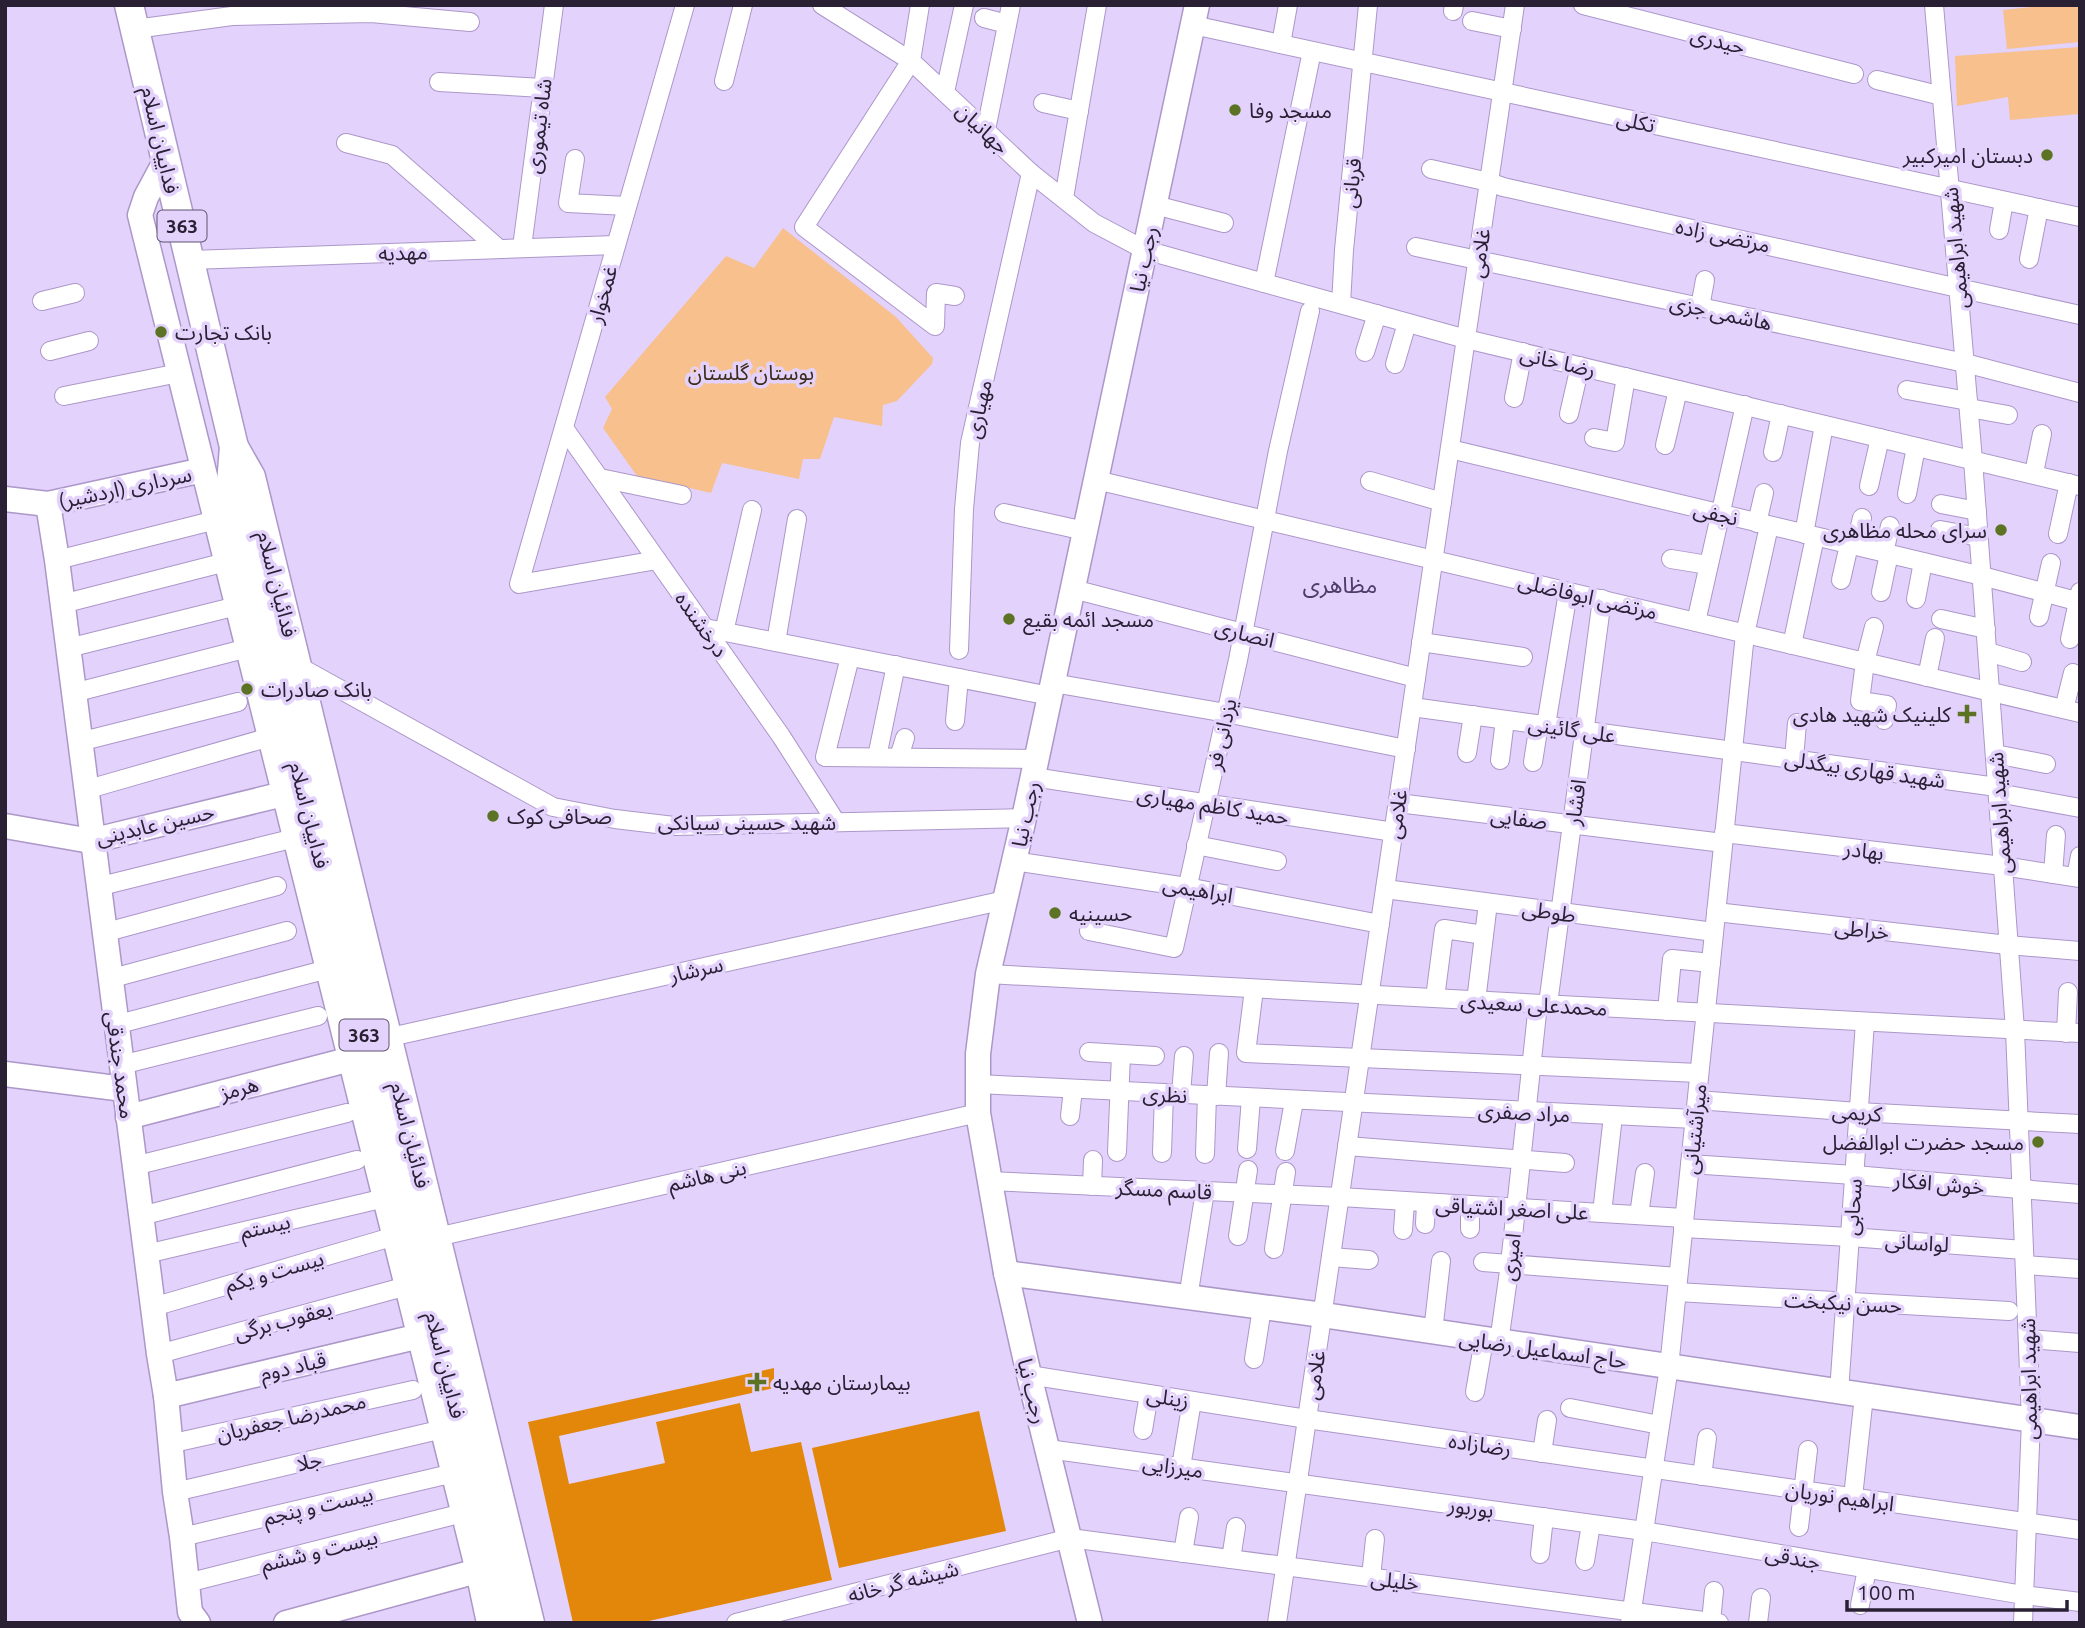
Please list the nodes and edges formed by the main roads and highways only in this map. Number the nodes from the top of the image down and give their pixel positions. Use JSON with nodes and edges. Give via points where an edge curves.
{"nodes":[{"id":1,"x":132,"y":17,"type":"edge"},
{"id":2,"x":234,"y":447,"type":"junction"},
{"id":3,"x":507,"y":1623,"type":"edge"},
{"id":4,"x":530,"y":1623,"type":"edge"}],
"edges":[{"from":1,"to":2,"type":"main road","name":"فداییان اسلام","number":"363"},
{"from":2,"to":3,"type":"main road","name":"فداییان اسلام","number":"363","via":[[231,484],[294,791],[487,1569]]},
{"from":2,"to":4,"type":"main road","name":"فدائیان اسلام","via":[[251,477]]}]}
